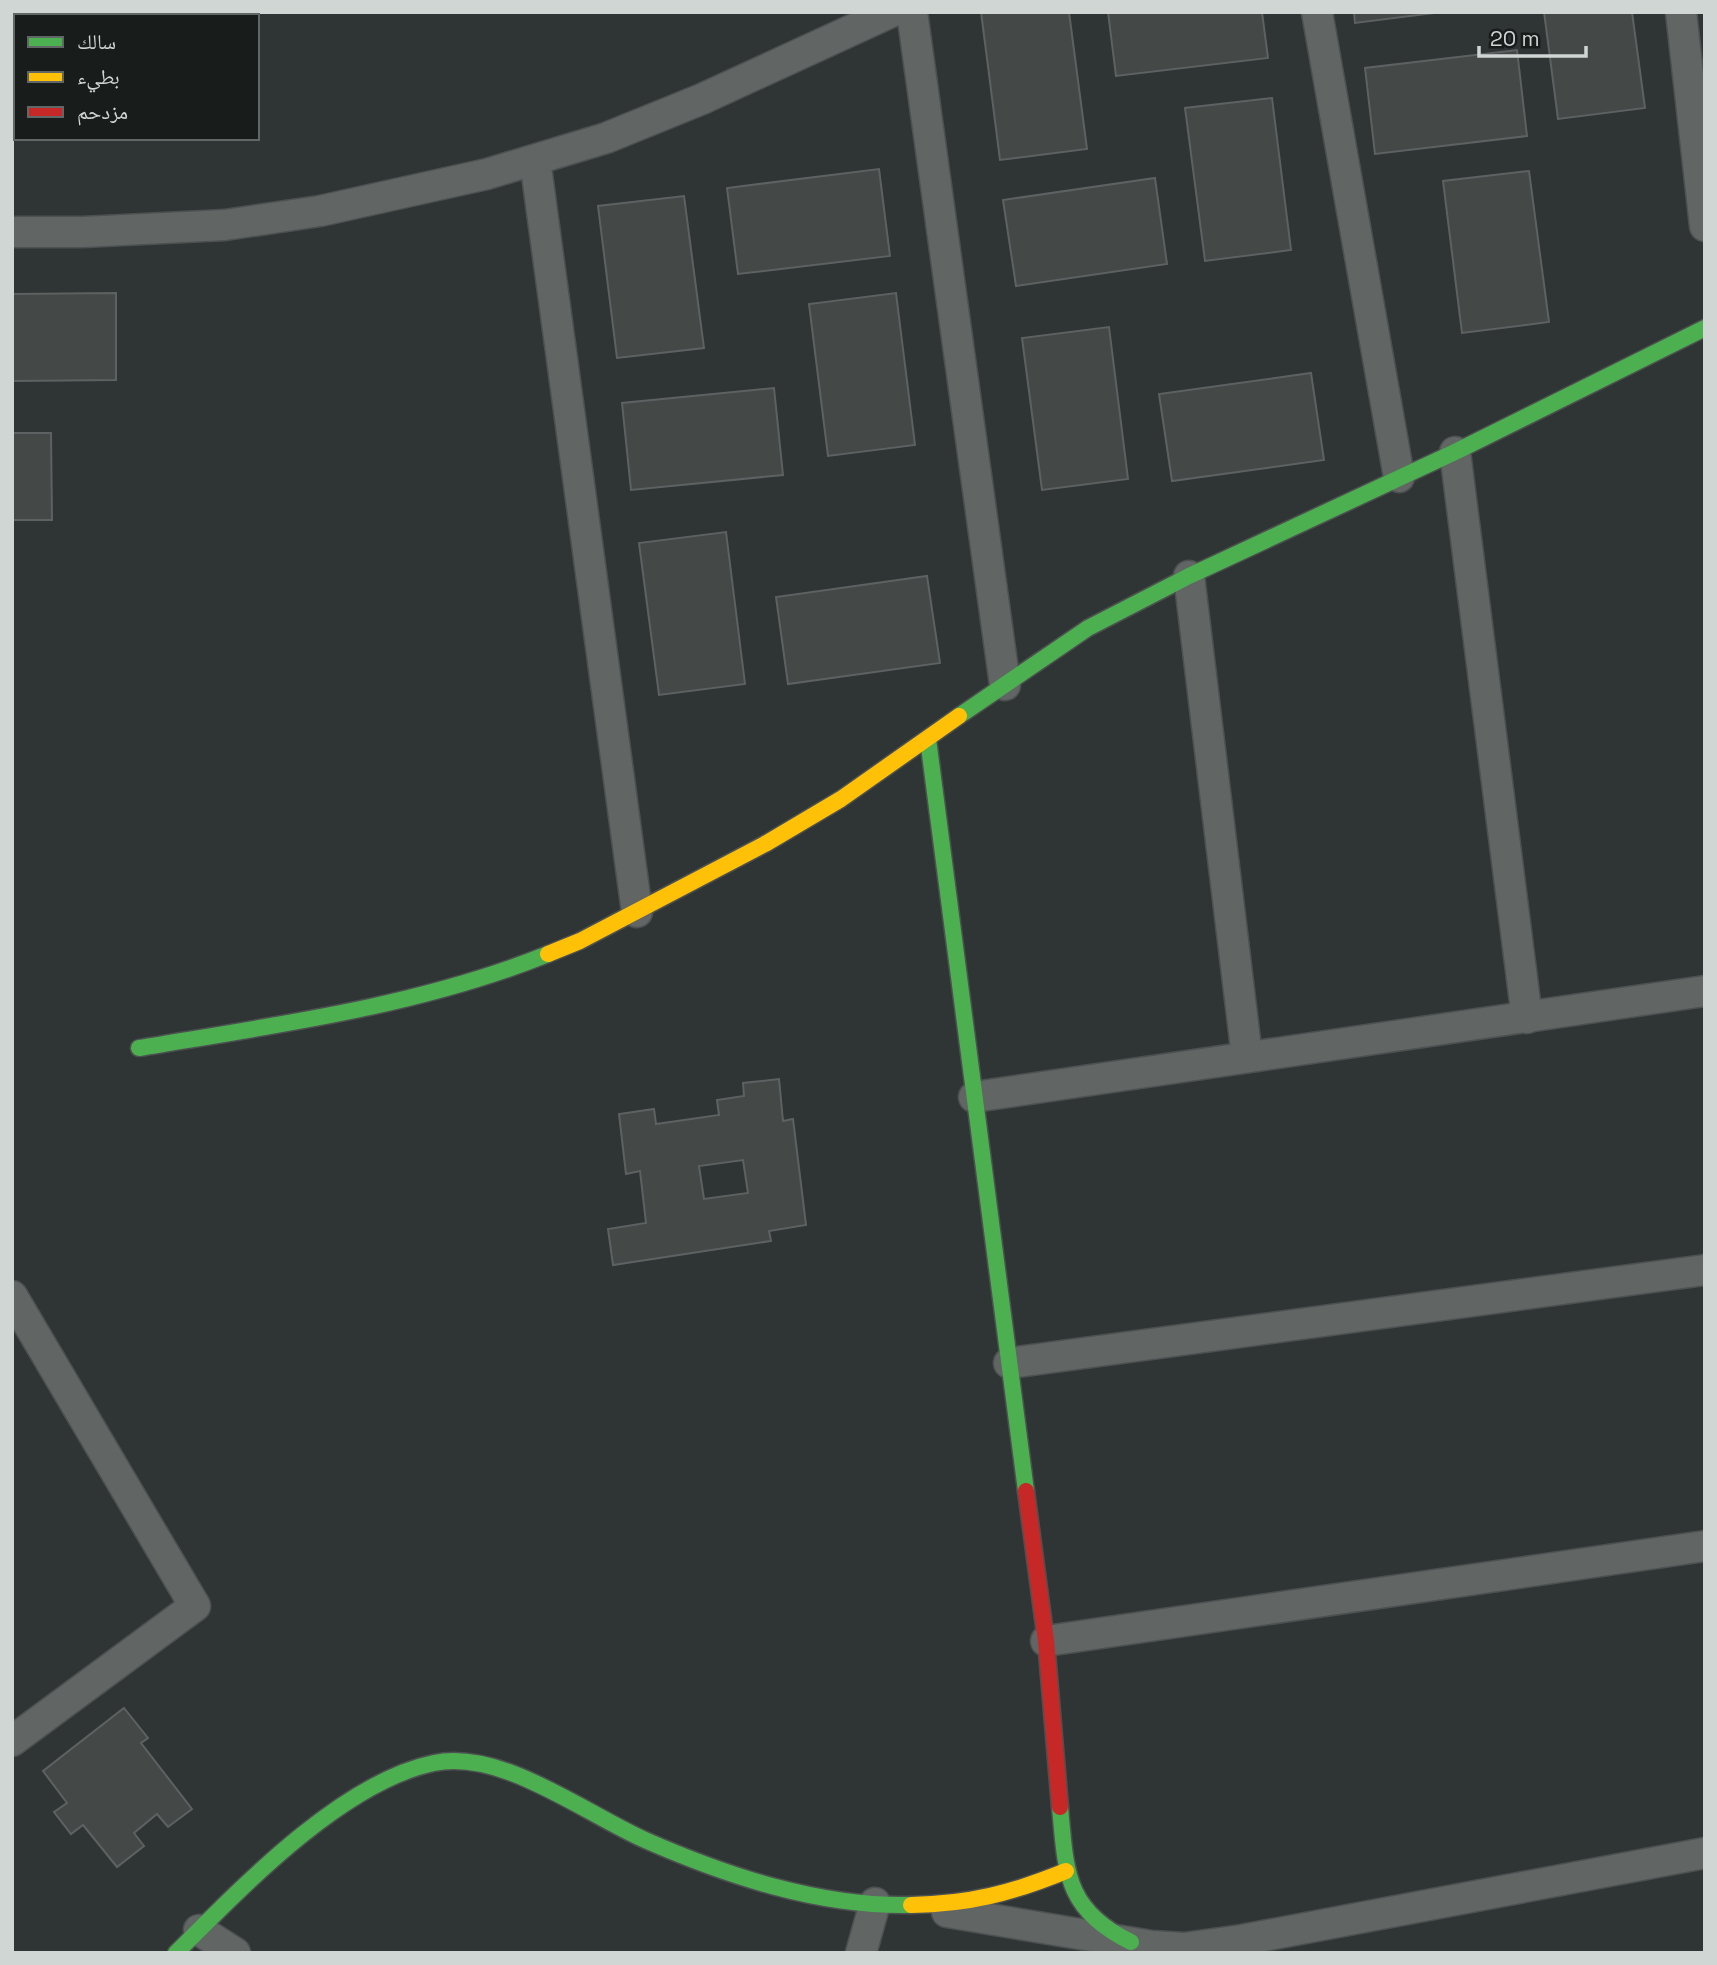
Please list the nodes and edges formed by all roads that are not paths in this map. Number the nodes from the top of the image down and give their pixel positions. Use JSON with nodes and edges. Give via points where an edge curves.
{"nodes":[{"id":1,"x":891,"y":12,"type":"edge"},
{"id":2,"x":912,"y":12,"type":"edge"},
{"id":3,"x":1317,"y":12,"type":"edge"},
{"id":4,"x":1681,"y":12,"type":"edge"},
{"id":5,"x":535,"y":160,"type":"junction"},
{"id":6,"x":1705,"y":226,"type":"edge"},
{"id":7,"x":12,"y":232,"type":"edge"},
{"id":8,"x":1705,"y":328,"type":"edge"},
{"id":9,"x":1455,"y":453,"type":"junction"},
{"id":10,"x":1399,"y":477,"type":"junction"},
{"id":11,"x":1189,"y":576,"type":"junction"},
{"id":12,"x":1005,"y":685,"type":"junction"},
{"id":13,"x":928,"y":739,"type":"junction"},
{"id":14,"x":637,"y":912,"type":"junction"},
{"id":15,"x":1705,"y":991,"type":"edge"},
{"id":16,"x":1527,"y":1018,"type":"junction"},
{"id":17,"x":139,"y":1048,"type":"dead end"},
{"id":18,"x":1247,"y":1057,"type":"junction"},
{"id":19,"x":974,"y":1097,"type":"junction"},
{"id":20,"x":1705,"y":1270,"type":"edge"},
{"id":21,"x":12,"y":1296,"type":"edge"},
{"id":22,"x":1009,"y":1363,"type":"junction"},
{"id":23,"x":1705,"y":1546,"type":"edge"},
{"id":24,"x":1046,"y":1641,"type":"junction"},
{"id":25,"x":12,"y":1741,"type":"edge"},
{"id":26,"x":1705,"y":1853,"type":"edge"},
{"id":27,"x":1066,"y":1871,"type":"junction"},
{"id":28,"x":875,"y":1903,"type":"junction"},
{"id":29,"x":905,"y":1905,"type":"junction"},
{"id":30,"x":199,"y":1930,"type":"junction"},
{"id":31,"x":1145,"y":1947,"type":"edge"},
{"id":32,"x":176,"y":1953,"type":"edge"},
{"id":33,"x":235,"y":1953,"type":"edge"},
{"id":34,"x":861,"y":1953,"type":"edge"}],
"edges":[{"from":1,"to":5,"type":"street","via":[[702,99],[606,138]]},
{"from":2,"to":12,"type":"street"},
{"from":3,"to":10,"type":"street"},
{"from":4,"to":6,"type":"street"},
{"from":5,"to":7,"type":"street","via":[[320,211],[225,225]]},
{"from":5,"to":14,"type":"street"},
{"from":8,"to":9,"type":"street"},
{"from":9,"to":10,"type":"street"},
{"from":9,"to":16,"type":"street"},
{"from":10,"to":11,"type":"street"},
{"from":11,"to":12,"type":"street","via":[[1088,628]]},
{"from":11,"to":18,"type":"street"},
{"from":12,"to":13,"type":"street"},
{"from":13,"to":14,"type":"street","via":[[841,799]]},
{"from":13,"to":19,"type":"street"},
{"from":14,"to":17,"type":"street","via":[[580,941],[460,984],[348,1011]]},
{"from":15,"to":16,"type":"street"},
{"from":16,"to":18,"type":"street"},
{"from":18,"to":19,"type":"street"},
{"from":19,"to":22,"type":"street"},
{"from":20,"to":22,"type":"street"},
{"from":21,"to":25,"type":"street","via":[[195,1606]]},
{"from":22,"to":24,"type":"street"},
{"from":23,"to":24,"type":"street"},
{"from":24,"to":27,"type":"street"},
{"from":26,"to":31,"type":"street","via":[[1242,1940],[1184,1948]]},
{"from":27,"to":29,"type":"street","via":[[995,1897]]},
{"from":27,"to":31,"type":"street","via":[[1089,1914],[1104,1927]]},
{"from":28,"to":29,"type":"street"},
{"from":28,"to":30,"type":"street","via":[[787,1887],[704,1863],[634,1835],[512,1775],[446,1762],[419,1766],[351,1803],[285,1851]]},
{"from":28,"to":34,"type":"street"},
{"from":29,"to":31,"type":"street"},
{"from":30,"to":32,"type":"street"},
{"from":30,"to":33,"type":"street"}]}
